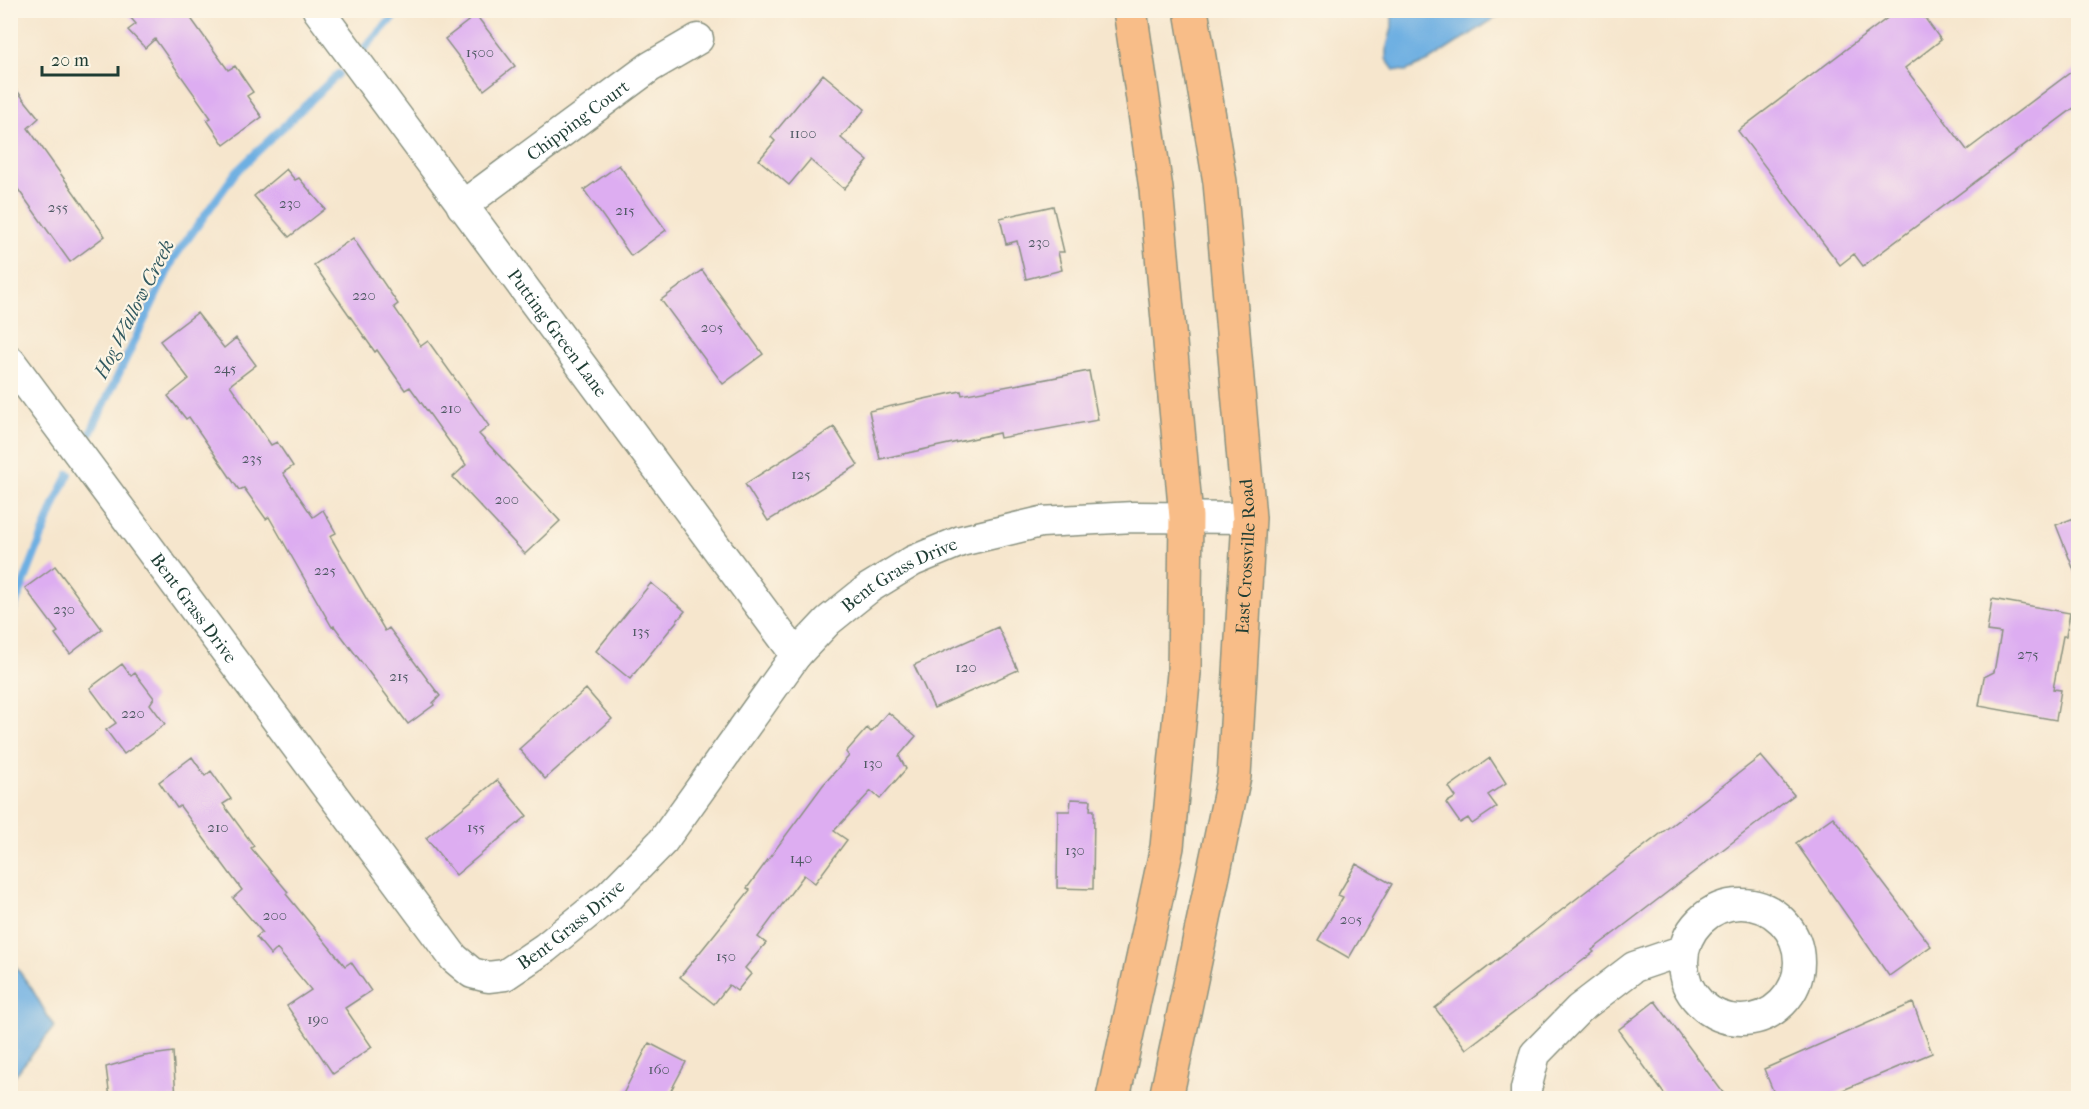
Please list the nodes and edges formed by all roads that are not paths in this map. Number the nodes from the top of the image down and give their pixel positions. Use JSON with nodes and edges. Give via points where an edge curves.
{"nodes":[{"id":1,"x":318,"y":10,"type":"edge"},
{"id":2,"x":1130,"y":10,"type":"edge"},
{"id":3,"x":1191,"y":10,"type":"edge"},
{"id":4,"x":698,"y":39,"type":"dead end"},
{"id":5,"x":462,"y":206,"type":"junction"},
{"id":6,"x":10,"y":361,"type":"edge"},
{"id":7,"x":1186,"y":517,"type":"junction"},
{"id":8,"x":1249,"y":518,"type":"junction"},
{"id":9,"x":796,"y":655,"type":"junction"},
{"id":10,"x":1684,"y":950,"type":"dead end"},
{"id":11,"x":1113,"y":1098,"type":"edge"},
{"id":12,"x":1166,"y":1098,"type":"edge"},
{"id":13,"x":1526,"y":1098,"type":"edge"}],
"edges":[{"from":1,"to":5,"type":"street","name":"Putting Green Lane"},
{"from":2,"to":7,"type":"main road","via":[[1156,189]]},
{"from":3,"to":8,"type":"main road","name":"East Crossville Road","via":[[1221,182]]},
{"from":4,"to":5,"type":"street","name":"Chipping Court","via":[[650,67]]},
{"from":5,"to":9,"type":"street","name":"Putting Green Lane"},
{"from":6,"to":9,"type":"street","name":"Bent Grass Drive","via":[[454,958],[472,973],[488,977],[506,975],[609,896],[663,841]]},
{"from":7,"to":8,"type":"street","name":"Bent Grass Drive"},
{"from":7,"to":9,"type":"street","name":"Bent Grass Drive","via":[[1041,522],[961,541],[913,561],[869,588],[828,621]]},
{"from":7,"to":11,"type":"main road","via":[[1184,673],[1167,847]]},
{"from":8,"to":12,"type":"main road","name":"East Crossville Road","via":[[1234,776]]},
{"from":10,"to":13,"type":"street","via":[[1634,967],[1579,1009],[1535,1054]]}]}
